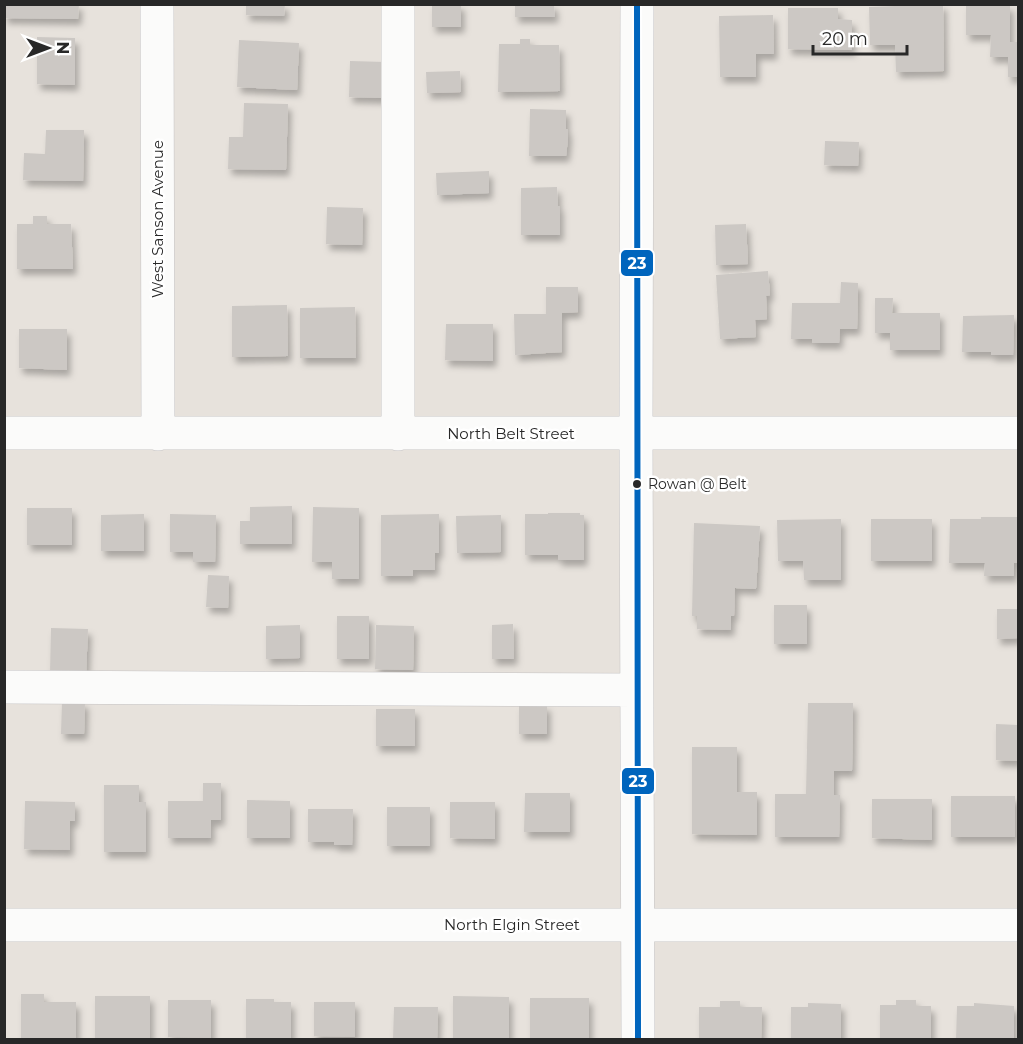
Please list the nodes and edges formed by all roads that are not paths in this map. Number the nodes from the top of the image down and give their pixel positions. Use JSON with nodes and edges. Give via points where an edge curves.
{"nodes":[{"id":1,"x":158,"y":4,"type":"edge"},
{"id":2,"x":398,"y":4,"type":"edge"},
{"id":3,"x":637,"y":4,"type":"edge"},
{"id":4,"x":4,"y":433,"type":"edge"},
{"id":5,"x":636,"y":433,"type":"junction"},
{"id":6,"x":1018,"y":433,"type":"edge"},
{"id":7,"x":158,"y":434,"type":"junction"},
{"id":8,"x":398,"y":434,"type":"junction"},
{"id":9,"x":4,"y":687,"type":"edge"},
{"id":10,"x":636,"y":690,"type":"junction"},
{"id":11,"x":4,"y":924,"type":"edge"},
{"id":12,"x":638,"y":925,"type":"junction"},
{"id":13,"x":1018,"y":925,"type":"edge"},
{"id":14,"x":638,"y":1040,"type":"edge"}],
"edges":[{"from":1,"to":7,"type":"street","name":"West Sanson Avenue"},
{"from":2,"to":8,"type":"street"},
{"from":3,"to":5,"type":"street"},
{"from":4,"to":7,"type":"street","name":"North Belt Street"},
{"from":5,"to":6,"type":"street","name":"North Belt Street"},
{"from":5,"to":8,"type":"street","name":"North Belt Street"},
{"from":5,"to":10,"type":"street"},
{"from":7,"to":8,"type":"street","name":"North Belt Street"},
{"from":9,"to":10,"type":"street"},
{"from":10,"to":12,"type":"street"},
{"from":11,"to":12,"type":"street","name":"North Elgin Street"},
{"from":12,"to":13,"type":"street","name":"North Elgin Street"},
{"from":12,"to":14,"type":"street"}]}
